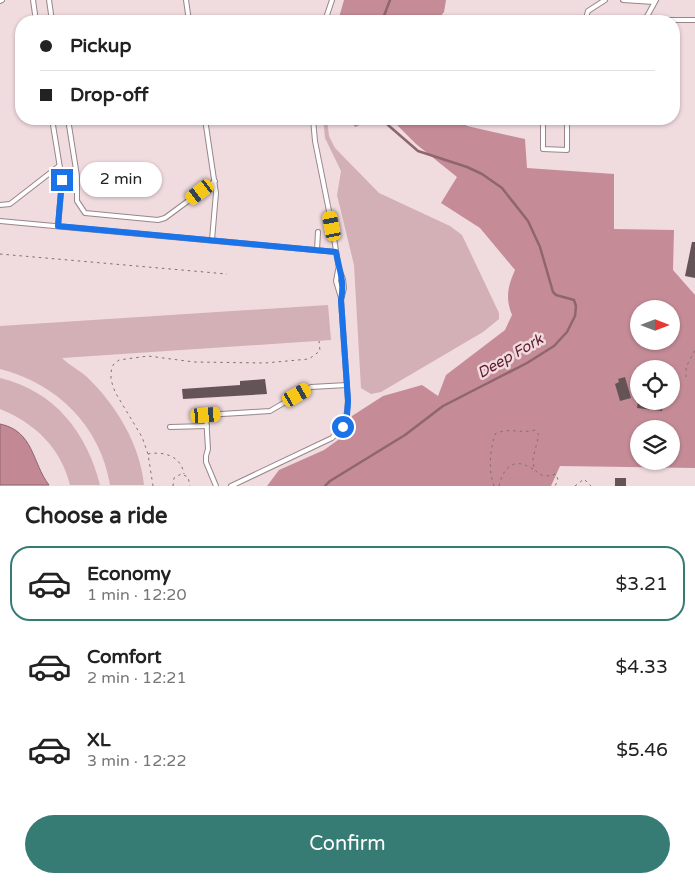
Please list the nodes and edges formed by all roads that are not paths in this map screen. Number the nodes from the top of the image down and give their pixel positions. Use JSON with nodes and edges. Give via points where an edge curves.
{"nodes":[{"id":1,"x":33,"y":0,"type":"edge"},
{"id":2,"x":49,"y":0,"type":"edge"},
{"id":3,"x":186,"y":0,"type":"edge"},
{"id":4,"x":332,"y":0,"type":"edge"},
{"id":5,"x":605,"y":0,"type":"edge"},
{"id":6,"x":623,"y":0,"type":"edge"},
{"id":7,"x":655,"y":1,"type":"edge"},
{"id":8,"x":35,"y":15,"type":"edge"},
{"id":9,"x":51,"y":15,"type":"edge"},
{"id":10,"x":188,"y":15,"type":"edge"},
{"id":11,"x":327,"y":15,"type":"edge"},
{"id":12,"x":587,"y":15,"type":"edge"},
{"id":13,"x":648,"y":15,"type":"edge"},
{"id":14,"x":680,"y":20,"type":"edge"},
{"id":15,"x":695,"y":20,"type":"edge"},
{"id":16,"x":53,"y":125,"type":"edge"},
{"id":17,"x":69,"y":125,"type":"edge"},
{"id":18,"x":206,"y":125,"type":"edge"},
{"id":19,"x":314,"y":125,"type":"edge"},
{"id":20,"x":543,"y":125,"type":"edge"},
{"id":21,"x":567,"y":125,"type":"edge"},
{"id":22,"x":60,"y":166,"type":"junction"},
{"id":23,"x":215,"y":181,"type":"junction"},
{"id":24,"x":0,"y":205,"type":"edge"},
{"id":25,"x":0,"y":221,"type":"edge"},
{"id":26,"x":58,"y":226,"type":"junction"},
{"id":27,"x":318,"y":232,"type":"dead end"},
{"id":28,"x":212,"y":240,"type":"junction"},
{"id":29,"x":317,"y":250,"type":"junction"},
{"id":30,"x":336,"y":252,"type":"junction"},
{"id":31,"x":347,"y":385,"type":"junction"},
{"id":32,"x":206,"y":426,"type":"junction"},
{"id":33,"x":170,"y":428,"type":"dead end"},
{"id":34,"x":216,"y":486,"type":"edge"},
{"id":35,"x":231,"y":486,"type":"edge"}],
"edges":[{"from":1,"to":8,"type":"lane"},
{"from":2,"to":9,"type":"lane"},
{"from":3,"to":10,"type":"lane"},
{"from":4,"to":11,"type":"lane"},
{"from":5,"to":12,"type":"lane"},
{"from":6,"to":7,"type":"lane"},
{"from":7,"to":13,"type":"lane"},
{"from":14,"to":15,"type":"lane"},
{"from":16,"to":22,"type":"lane"},
{"from":17,"to":23,"type":"lane","via":[[77,176],[76,201],[85,213],[158,220]]},
{"from":18,"to":23,"type":"lane"},
{"from":19,"to":30,"type":"lane"},
{"from":20,"to":21,"type":"lane","via":[[543,149],[567,150]]},
{"from":22,"to":24,"type":"lane","via":[[14,201]]},
{"from":22,"to":26,"type":"lane","via":[[62,184]]},
{"from":23,"to":28,"type":"lane"},
{"from":25,"to":26,"type":"lane"},
{"from":26,"to":28,"type":"lane"},
{"from":27,"to":29,"type":"lane"},
{"from":28,"to":29,"type":"lane"},
{"from":29,"to":30,"type":"lane"},
{"from":30,"to":31,"type":"lane","via":[[344,288],[341,300]]},
{"from":31,"to":32,"type":"lane","via":[[311,387],[270,411],[206,415]]},
{"from":31,"to":35,"type":"lane","via":[[347,415],[343,427],[332,438]]},
{"from":32,"to":33,"type":"lane"},
{"from":32,"to":34,"type":"lane","via":[[206,462]]}]}
